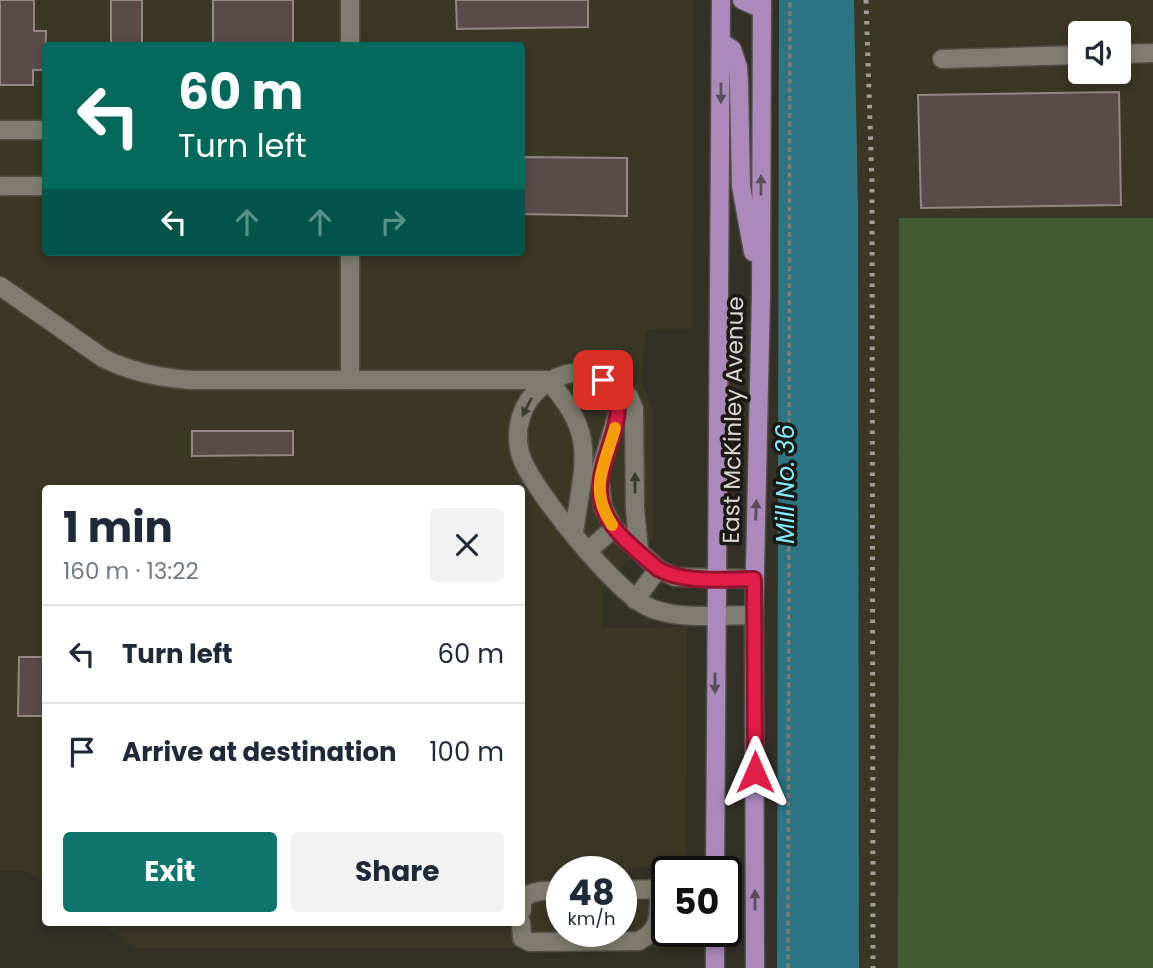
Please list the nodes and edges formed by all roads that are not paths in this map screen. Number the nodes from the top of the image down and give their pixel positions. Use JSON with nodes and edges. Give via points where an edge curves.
{"nodes":[{"id":1,"x":350,"y":0,"type":"edge"},
{"id":2,"x":721,"y":0,"type":"edge"},
{"id":3,"x":742,"y":0,"type":"edge"},
{"id":4,"x":762,"y":5,"type":"edge"},
{"id":5,"x":350,"y":42,"type":"edge"},
{"id":6,"x":721,"y":43,"type":"junction"},
{"id":7,"x":1153,"y":53,"type":"edge"},
{"id":8,"x":1131,"y":54,"type":"edge"},
{"id":9,"x":1068,"y":55,"type":"edge"},
{"id":10,"x":942,"y":59,"type":"dead end"},
{"id":11,"x":0,"y":130,"type":"edge"},
{"id":12,"x":42,"y":130,"type":"edge"},
{"id":13,"x":2,"y":186,"type":"dead end"},
{"id":14,"x":42,"y":186,"type":"edge"},
{"id":15,"x":350,"y":256,"type":"edge"},
{"id":16,"x":0,"y":286,"type":"edge"},
{"id":17,"x":761,"y":294,"type":"junction"},
{"id":18,"x":594,"y":376,"type":"junction"},
{"id":19,"x":350,"y":380,"type":"junction"},
{"id":20,"x":547,"y":380,"type":"junction"},
{"id":21,"x":614,"y":527,"type":"junction"},
{"id":22,"x":574,"y":533,"type":"junction"},
{"id":23,"x":589,"y":550,"type":"junction"},
{"id":24,"x":639,"y":551,"type":"junction"},
{"id":25,"x":658,"y":569,"type":"junction"},
{"id":26,"x":716,"y":579,"type":"junction"},
{"id":27,"x":754,"y":579,"type":"junction"},
{"id":28,"x":635,"y":600,"type":"junction"},
{"id":29,"x":715,"y":615,"type":"junction"},
{"id":30,"x":754,"y":615,"type":"junction"},
{"id":31,"x":715,"y":856,"type":"edge"},
{"id":32,"x":546,"y":891,"type":"edge"},
{"id":33,"x":525,"y":896,"type":"edge"},
{"id":34,"x":521,"y":926,"type":"edge"},
{"id":35,"x":651,"y":935,"type":"edge"},
{"id":36,"x":715,"y":947,"type":"edge"},
{"id":37,"x":715,"y":968,"type":"edge"},
{"id":38,"x":755,"y":968,"type":"edge"}],
"edges":[{"from":1,"to":5,"type":"lane"},
{"from":2,"to":6,"type":"main road","name":"East McKinley Avenue"},
{"from":3,"to":4,"type":"main road"},
{"from":17,"to":4,"type":"main road","name":"East McKinley Avenue","one_way":true},
{"from":6,"to":17,"type":"main road","via":[[732,49],[738,67],[740,186]]},
{"from":6,"to":26,"type":"main road","name":"East McKinley Avenue","one_way":true},
{"from":7,"to":8,"type":"lane"},
{"from":9,"to":10,"type":"lane"},
{"from":11,"to":12,"type":"lane"},
{"from":13,"to":14,"type":"lane"},
{"from":15,"to":19,"type":"lane"},
{"from":16,"to":19,"type":"lane","via":[[103,358],[135,372],[191,380]]},
{"from":27,"to":17,"type":"main road","name":"East McKinley Avenue","one_way":true},
{"from":18,"to":20,"type":"lane","via":[[572,372]]},
{"from":18,"to":21,"type":"lane","via":[[611,386],[618,400],[618,417],[599,484],[603,508]]},
{"from":24,"to":18,"type":"lane","one_way":true,"via":[[634,409],[621,388]]},
{"from":19,"to":20,"type":"lane"},
{"from":20,"to":22,"type":"lane","via":[[576,415],[583,443]]},
{"from":20,"to":22,"type":"lane","one_way":true,"via":[[522,415],[520,456],[546,501]]},
{"from":21,"to":23,"type":"lane"},
{"from":21,"to":24,"type":"lane"},
{"from":22,"to":23,"type":"lane"},
{"from":23,"to":28,"type":"lane"},
{"from":24,"to":25,"type":"lane"},
{"from":25,"to":26,"type":"lane","via":[[675,577]]},
{"from":25,"to":28,"type":"lane"},
{"from":26,"to":27,"type":"lane"},
{"from":26,"to":29,"type":"main road","name":"East McKinley Avenue"},
{"from":27,"to":30,"type":"main road","name":"East McKinley Avenue"},
{"from":28,"to":29,"type":"lane","via":[[667,613]]},
{"from":29,"to":30,"type":"lane"},
{"from":29,"to":31,"type":"main road","name":"East McKinley Avenue","one_way":true},
{"from":38,"to":30,"type":"main road","name":"East McKinley Avenue","one_way":true},
{"from":32,"to":33,"type":"lane"},
{"from":34,"to":35,"type":"lane","via":[[522,938],[530,942],[639,941]]},
{"from":36,"to":37,"type":"main road"}]}
